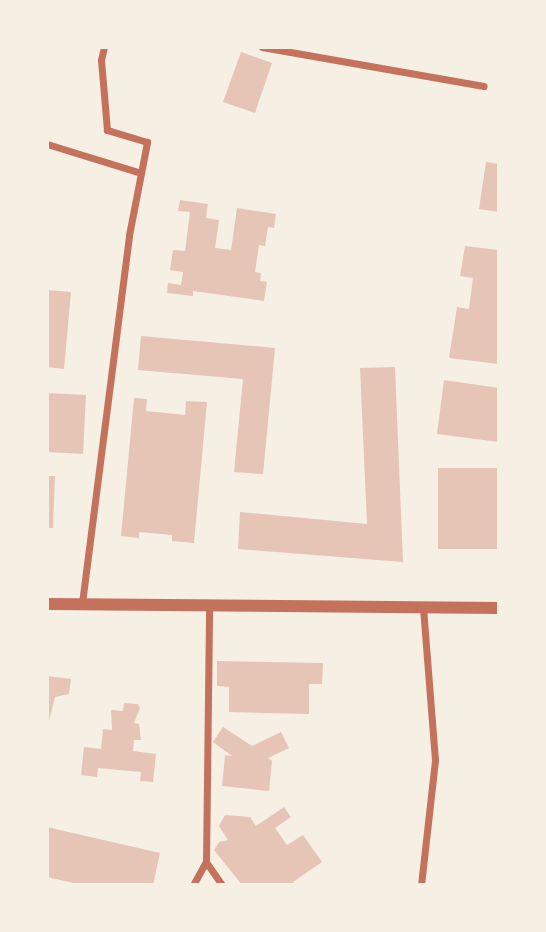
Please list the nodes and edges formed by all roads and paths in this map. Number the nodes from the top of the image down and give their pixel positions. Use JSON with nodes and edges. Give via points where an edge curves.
{"nodes":[{"id":1,"x":104,"y":47,"type":"edge"},
{"id":2,"x":262,"y":47,"type":"edge"},
{"id":3,"x":484,"y":86,"type":"dead end"},
{"id":4,"x":47,"y":144,"type":"edge"},
{"id":5,"x":141,"y":173,"type":"junction"},
{"id":6,"x":82,"y":603,"type":"junction"},
{"id":7,"x":47,"y":604,"type":"edge"},
{"id":8,"x":209,"y":607,"type":"junction"},
{"id":9,"x":423,"y":608,"type":"junction"},
{"id":10,"x":499,"y":608,"type":"edge"},
{"id":11,"x":206,"y":862,"type":"junction"},
{"id":12,"x":192,"y":885,"type":"edge"},
{"id":13,"x":222,"y":885,"type":"edge"},
{"id":14,"x":421,"y":885,"type":"edge"}],
"edges":[{"from":1,"to":5,"type":"street","via":[[107,130],[147,142]]},
{"from":2,"to":3,"type":"street"},
{"from":4,"to":5,"type":"street"},
{"from":5,"to":6,"type":"street","via":[[128,234]]},
{"from":6,"to":7,"type":"street"},
{"from":6,"to":8,"type":"street"},
{"from":8,"to":9,"type":"street"},
{"from":8,"to":11,"type":"street"},
{"from":9,"to":10,"type":"street"},
{"from":9,"to":14,"type":"street","via":[[435,760]]},
{"from":11,"to":12,"type":"street"},
{"from":11,"to":13,"type":"street"}]}
